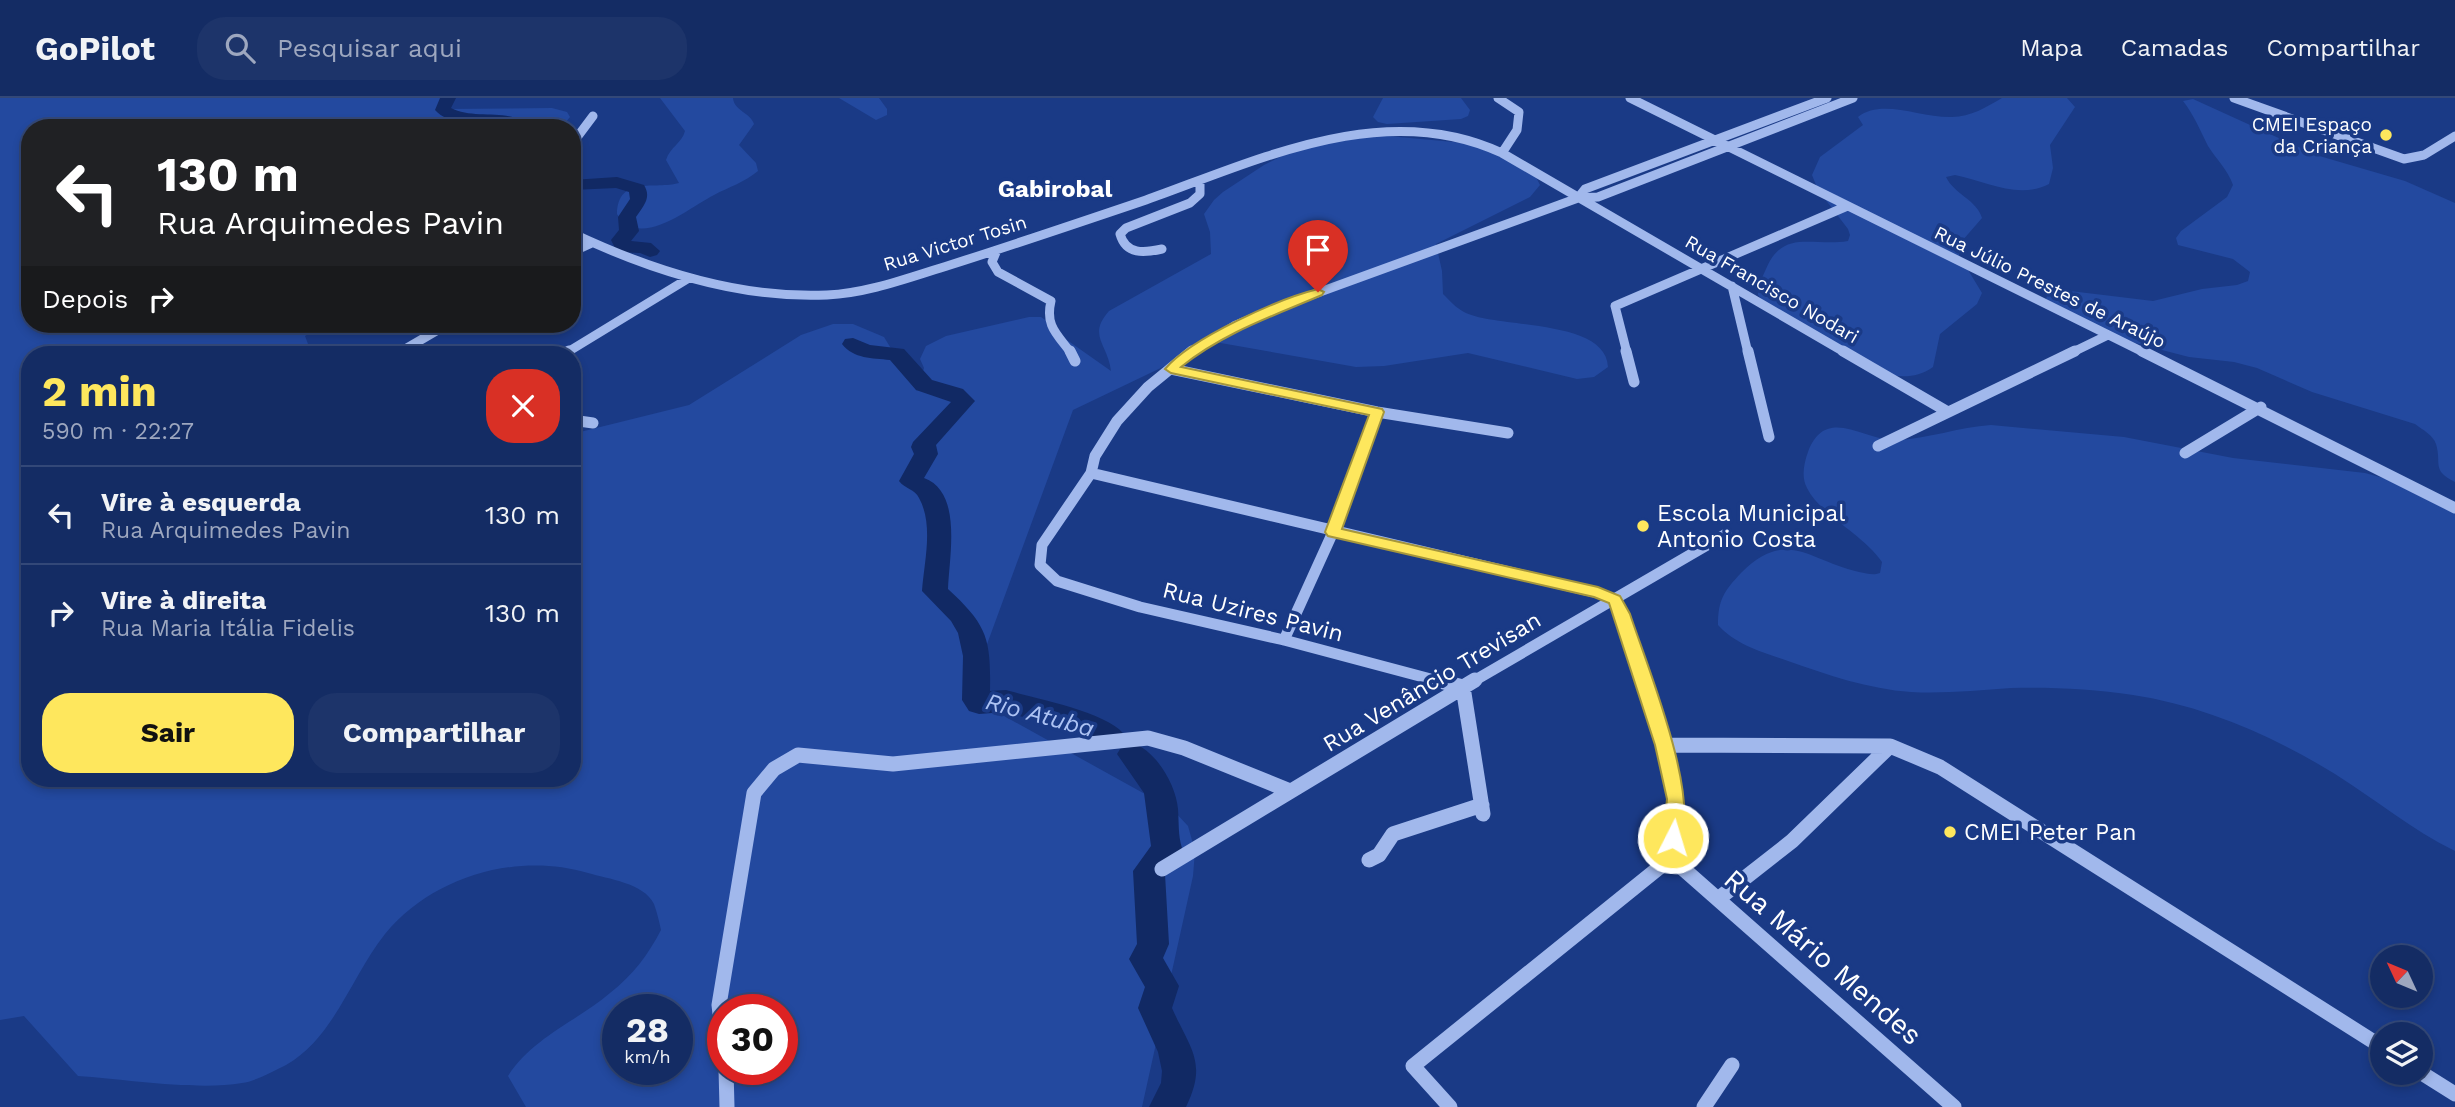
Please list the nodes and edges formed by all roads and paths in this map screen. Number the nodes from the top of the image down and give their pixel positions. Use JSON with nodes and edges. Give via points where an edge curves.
{"nodes":[{"id":1,"x":1498,"y":98,"type":"edge"},
{"id":2,"x":1630,"y":98,"type":"edge"},
{"id":3,"x":1826,"y":98,"type":"edge"},
{"id":4,"x":1853,"y":98,"type":"edge"},
{"id":5,"x":2234,"y":98,"type":"edge"},
{"id":6,"x":593,"y":116,"type":"dead end"},
{"id":7,"x":581,"y":132,"type":"edge"},
{"id":8,"x":2455,"y":136,"type":"edge"},
{"id":9,"x":1714,"y":141,"type":"junction"},
{"id":10,"x":1727,"y":147,"type":"junction"},
{"id":11,"x":1502,"y":153,"type":"junction"},
{"id":12,"x":1200,"y":182,"type":"junction"},
{"id":13,"x":1578,"y":198,"type":"junction"},
{"id":14,"x":1845,"y":207,"type":"junction"},
{"id":15,"x":581,"y":238,"type":"edge"},
{"id":16,"x":592,"y":243,"type":"junction"},
{"id":17,"x":581,"y":248,"type":"edge"},
{"id":18,"x":1162,"y":249,"type":"dead end"},
{"id":19,"x":997,"y":250,"type":"junction"},
{"id":20,"x":1703,"y":268,"type":"junction"},
{"id":21,"x":689,"y":278,"type":"junction"},
{"id":22,"x":1732,"y":286,"type":"junction"},
{"id":23,"x":433,"y":333,"type":"edge"},
{"id":24,"x":2108,"y":335,"type":"junction"},
{"id":25,"x":410,"y":346,"type":"edge"},
{"id":26,"x":577,"y":346,"type":"edge"},
{"id":27,"x":1075,"y":361,"type":"dead end"},
{"id":28,"x":1171,"y":369,"type":"junction"},
{"id":29,"x":1634,"y":382,"type":"dead end"},
{"id":30,"x":2261,"y":407,"type":"junction"},
{"id":31,"x":1377,"y":412,"type":"junction"},
{"id":32,"x":1948,"y":412,"type":"junction"},
{"id":33,"x":581,"y":421,"type":"edge"},
{"id":34,"x":593,"y":423,"type":"dead end"},
{"id":35,"x":1508,"y":433,"type":"dead end"},
{"id":36,"x":1769,"y":437,"type":"dead end"},
{"id":37,"x":1878,"y":446,"type":"dead end"},
{"id":38,"x":2185,"y":453,"type":"dead end"},
{"id":39,"x":1091,"y":473,"type":"junction"},
{"id":40,"x":2455,"y":508,"type":"edge"},
{"id":41,"x":1333,"y":532,"type":"junction"},
{"id":42,"x":1726,"y":534,"type":"dead end"},
{"id":43,"x":1615,"y":600,"type":"junction"},
{"id":44,"x":1284,"y":640,"type":"junction"},
{"id":45,"x":1463,"y":687,"type":"junction"},
{"id":46,"x":1664,"y":745,"type":"junction"},
{"id":47,"x":1889,"y":746,"type":"junction"},
{"id":48,"x":798,"y":755,"type":"joint"},
{"id":49,"x":1290,"y":791,"type":"junction"},
{"id":50,"x":1671,"y":858,"type":"junction"},
{"id":51,"x":1369,"y":860,"type":"dead end"},
{"id":52,"x":1162,"y":869,"type":"dead end"},
{"id":53,"x":1718,"y":900,"type":"junction"},
{"id":54,"x":721,"y":994,"type":"edge"},
{"id":55,"x":2370,"y":1039,"type":"edge"},
{"id":56,"x":1732,"y":1065,"type":"dead end"},
{"id":57,"x":2433,"y":1080,"type":"edge"},
{"id":58,"x":726,"y":1085,"type":"edge"},
{"id":59,"x":2455,"y":1094,"type":"edge"},
{"id":60,"x":727,"y":1107,"type":"edge"},
{"id":61,"x":1450,"y":1107,"type":"edge"},
{"id":62,"x":1704,"y":1107,"type":"edge"},
{"id":63,"x":1954,"y":1107,"type":"edge"}],
"edges":[{"from":1,"to":11,"type":"street","via":[[1519,113],[1517,130]]},
{"from":2,"to":9,"type":"street","name":"Rua Júlio Prestes de Araújo"},
{"from":3,"to":9,"type":"street"},
{"from":4,"to":10,"type":"street"},
{"from":5,"to":8,"type":"street","via":[[2404,159],[2424,155]]},
{"from":6,"to":7,"type":"street"},
{"from":9,"to":10,"type":"street","name":"Rua Júlio Prestes de Araújo"},
{"from":9,"to":13,"type":"street","via":[[1585,189]]},
{"from":10,"to":13,"type":"street","via":[[1598,197]]},
{"from":10,"to":14,"type":"street","name":"Rua Júlio Prestes de Araújo"},
{"from":11,"to":12,"type":"street","name":"Rua Victor Tosin","via":[[1447,133],[1369,132],[1310,145]]},
{"from":11,"to":13,"type":"street","name":"Rua Victor Tosin"},
{"from":12,"to":18,"type":"street","via":[[1200,194],[1190,203],[1120,234],[1129,250]]},
{"from":12,"to":19,"type":"street","name":"Rua Victor Tosin"},
{"from":13,"to":20,"type":"street","name":"Rua Francisco Nodari"},
{"from":13,"to":28,"type":"street","via":[[1318,292],[1231,329]]},
{"from":14,"to":20,"type":"street"},
{"from":14,"to":24,"type":"street","name":"Rua Júlio Prestes de Araújo"},
{"from":15,"to":16,"type":"street","name":"Rua Victor Tosin"},
{"from":16,"to":17,"type":"street"},
{"from":16,"to":21,"type":"street","name":"Rua Victor Tosin"},
{"from":19,"to":21,"type":"street","name":"Rua Victor Tosin","via":[[833,294],[797,295]]},
{"from":19,"to":27,"type":"street","via":[[992,262],[998,272],[1051,301],[1049,329]]},
{"from":20,"to":22,"type":"street","name":"Rua Francisco Nodari"},
{"from":20,"to":29,"type":"street","via":[[1615,306]]},
{"from":21,"to":26,"type":"street"},
{"from":22,"to":32,"type":"street","name":"Rua Francisco Nodari"},
{"from":22,"to":36,"type":"street"},
{"from":23,"to":25,"type":"street"},
{"from":24,"to":30,"type":"street","name":"Rua Júlio Prestes de Araújo"},
{"from":24,"to":32,"type":"street"},
{"from":28,"to":31,"type":"street"},
{"from":28,"to":39,"type":"street","via":[[1129,408],[1103,441]]},
{"from":30,"to":38,"type":"street"},
{"from":30,"to":40,"type":"street","name":"Rua Júlio Prestes de Araújo"},
{"from":31,"to":35,"type":"street"},
{"from":31,"to":41,"type":"street"},
{"from":32,"to":37,"type":"street"},
{"from":33,"to":34,"type":"street"},
{"from":39,"to":41,"type":"street"},
{"from":39,"to":44,"type":"street","name":"Rua Uzires Pavin","via":[[1042,545],[1040,565],[1057,581],[1140,607]]},
{"from":41,"to":43,"type":"street"},
{"from":41,"to":44,"type":"street"},
{"from":42,"to":43,"type":"street","name":"Rua Venâncio Trevisan"},
{"from":43,"to":45,"type":"street","name":"Rua Venâncio Trevisan"},
{"from":43,"to":46,"type":"street"},
{"from":44,"to":45,"type":"street","name":"Rua Uzires Pavin"},
{"from":45,"to":49,"type":"street","name":"Rua Venâncio Trevisan"},
{"from":45,"to":51,"type":"street","via":[[1483,810],[1393,834],[1380,855]]},
{"from":46,"to":47,"type":"street"},
{"from":46,"to":50,"type":"street","via":[[1676,799]]},
{"from":47,"to":53,"type":"street","via":[[1792,841]]},
{"from":47,"to":55,"type":"street","via":[[1940,767]]},
{"from":48,"to":49,"type":"street","via":[[893,764],[1148,738]]},
{"from":48,"to":54,"type":"street","via":[[774,769],[754,793]]},
{"from":49,"to":52,"type":"street","name":"Rua Venâncio Trevisan"},
{"from":50,"to":53,"type":"street","name":"Rua Mário Mendes"},
{"from":50,"to":61,"type":"street","via":[[1413,1066]]},
{"from":53,"to":63,"type":"street","name":"Rua Mário Mendes"},
{"from":56,"to":62,"type":"street"},
{"from":57,"to":59,"type":"street"},
{"from":58,"to":60,"type":"street"}]}
